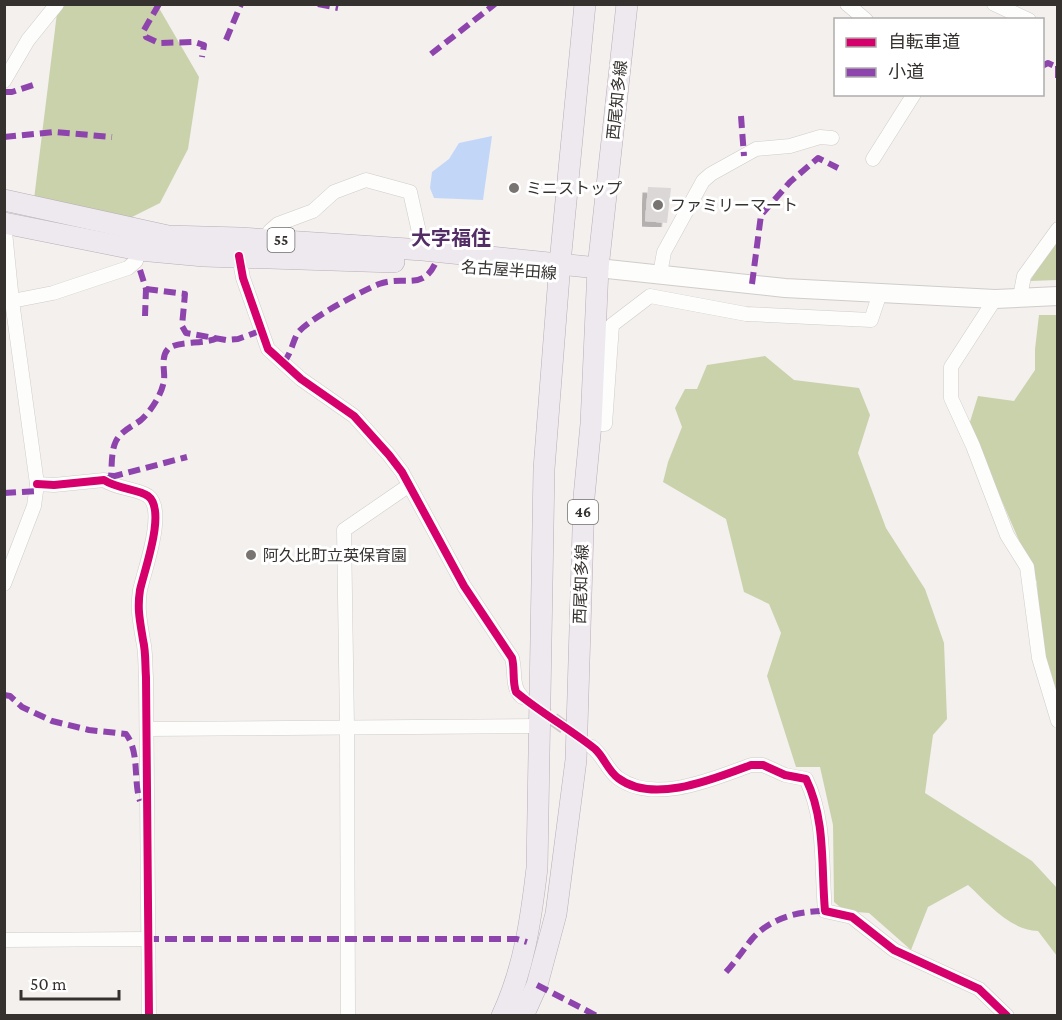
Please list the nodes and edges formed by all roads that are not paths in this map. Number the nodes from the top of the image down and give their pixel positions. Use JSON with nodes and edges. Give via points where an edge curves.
{"nodes":[{"id":1,"x":57,"y":4,"type":"edge"},
{"id":2,"x":585,"y":4,"type":"edge"},
{"id":3,"x":627,"y":4,"type":"edge"},
{"id":4,"x":847,"y":4,"type":"edge"},
{"id":5,"x":994,"y":4,"type":"edge"},
{"id":6,"x":864,"y":18,"type":"edge"},
{"id":7,"x":1025,"y":18,"type":"edge"},
{"id":8,"x":4,"y":81,"type":"edge"},
{"id":9,"x":913,"y":96,"type":"edge"},
{"id":10,"x":832,"y":138,"type":"dead end"},
{"id":11,"x":873,"y":159,"type":"dead end"},
{"id":12,"x":4,"y":200,"type":"edge"},
{"id":13,"x":5,"y":222,"type":"edge"},
{"id":14,"x":1058,"y":229,"type":"edge"},
{"id":15,"x":266,"y":239,"type":"junction"},
{"id":16,"x":139,"y":250,"type":"junction"},
{"id":17,"x":423,"y":250,"type":"junction"},
{"id":18,"x":239,"y":256,"type":"junction"},
{"id":19,"x":598,"y":268,"type":"junction"},
{"id":20,"x":560,"y":269,"type":"junction"},
{"id":21,"x":660,"y":274,"type":"junction"},
{"id":22,"x":880,"y":293,"type":"junction"},
{"id":23,"x":1058,"y":296,"type":"edge"},
{"id":24,"x":10,"y":297,"type":"edge"},
{"id":25,"x":1020,"y":297,"type":"junction"},
{"id":26,"x":995,"y":299,"type":"junction"},
{"id":27,"x":591,"y":424,"type":"junction"},
{"id":28,"x":37,"y":484,"type":"junction"},
{"id":29,"x":408,"y":486,"type":"junction"},
{"id":30,"x":4,"y":584,"type":"edge"},
{"id":31,"x":522,"y":697,"type":"tunnel mouth"},
{"id":32,"x":1058,"y":721,"type":"edge"},
{"id":33,"x":539,"y":726,"type":"junction"},
{"id":34,"x":347,"y":727,"type":"junction"},
{"id":35,"x":147,"y":729,"type":"junction"},
{"id":36,"x":592,"y":747,"type":"tunnel mouth"},
{"id":37,"x":147,"y":939,"type":"junction"},
{"id":38,"x":4,"y":940,"type":"edge"},
{"id":39,"x":149,"y":1016,"type":"edge"},
{"id":40,"x":348,"y":1016,"type":"edge"},
{"id":41,"x":502,"y":1016,"type":"edge"},
{"id":42,"x":523,"y":1016,"type":"edge"},
{"id":43,"x":1007,"y":1016,"type":"edge"}],
"edges":[{"from":1,"to":8,"type":"street","via":[[28,40]]},
{"from":2,"to":20,"type":"main road"},
{"from":3,"to":19,"type":"main road","name":"西尾知多線","number":"46"},
{"from":4,"to":6,"type":"street"},
{"from":5,"to":7,"type":"street"},
{"from":9,"to":11,"type":"street"},
{"from":10,"to":21,"type":"street","via":[[762,147],[711,174],[703,181],[664,252]]},
{"from":12,"to":15,"type":"main road","name":"名古屋半田線","number":"55","via":[[168,236]]},
{"from":13,"to":16,"type":"main road","name":"名古屋半田線","number":"55"},
{"from":13,"to":24,"type":"street"},
{"from":14,"to":25,"type":"street","via":[[1024,276]]},
{"from":15,"to":17,"type":"main road","name":"名古屋半田線","number":"55"},
{"from":15,"to":17,"type":"street","via":[[278,224],[313,211],[334,192],[366,180],[410,192]]},
{"from":16,"to":18,"type":"main road","name":"名古屋半田線","number":"55"},
{"from":16,"to":24,"type":"street","via":[[136,261],[128,268],[53,293]]},
{"from":17,"to":20,"type":"main road","name":"名古屋半田線","number":"55"},
{"from":18,"to":20,"type":"main road","name":"名古屋半田線","number":"55"},
{"from":18,"to":29,"type":"street","via":[[268,349],[301,379],[354,416],[389,455]]},
{"from":19,"to":20,"type":"main road","name":"名古屋半田線","number":"55"},
{"from":19,"to":21,"type":"street"},
{"from":19,"to":27,"type":"main road","name":"西尾知多線","number":"46"},
{"from":20,"to":33,"type":"main road","via":[[544,469]]},
{"from":21,"to":22,"type":"street","via":[[785,288]]},
{"from":22,"to":26,"type":"street"},
{"from":22,"to":27,"type":"street","via":[[872,320],[746,314],[650,296],[612,325],[605,424]]},
{"from":23,"to":25,"type":"street"},
{"from":24,"to":28,"type":"street"},
{"from":25,"to":26,"type":"street"},
{"from":26,"to":32,"type":"street","via":[[951,367],[951,398],[1007,535],[1027,567],[1039,658]]},
{"from":27,"to":42,"type":"main road","name":"西尾知多線","number":"46","via":[[584,497],[576,760],[556,914],[537,985]]},
{"from":28,"to":30,"type":"street","via":[[34,506]]},
{"from":28,"to":35,"type":"street","via":[[104,480],[148,496],[153,503],[153,543],[138,613],[144,642]]},
{"from":29,"to":31,"type":"street","via":[[464,586],[512,658],[514,687]]},
{"from":29,"to":34,"type":"street","via":[[344,530]]},
{"from":33,"to":34,"type":"street"},
{"from":33,"to":41,"type":"main road","via":[[537,868],[529,932],[512,996]]},
{"from":34,"to":35,"type":"street"},
{"from":34,"to":40,"type":"street"},
{"from":35,"to":37,"type":"street"},
{"from":36,"to":43,"type":"street","via":[[616,777],[638,787],[683,788],[751,765],[806,779],[818,814],[825,911],[852,918],[894,950],[979,989]]},
{"from":37,"to":38,"type":"street"},
{"from":37,"to":39,"type":"street"}]}
